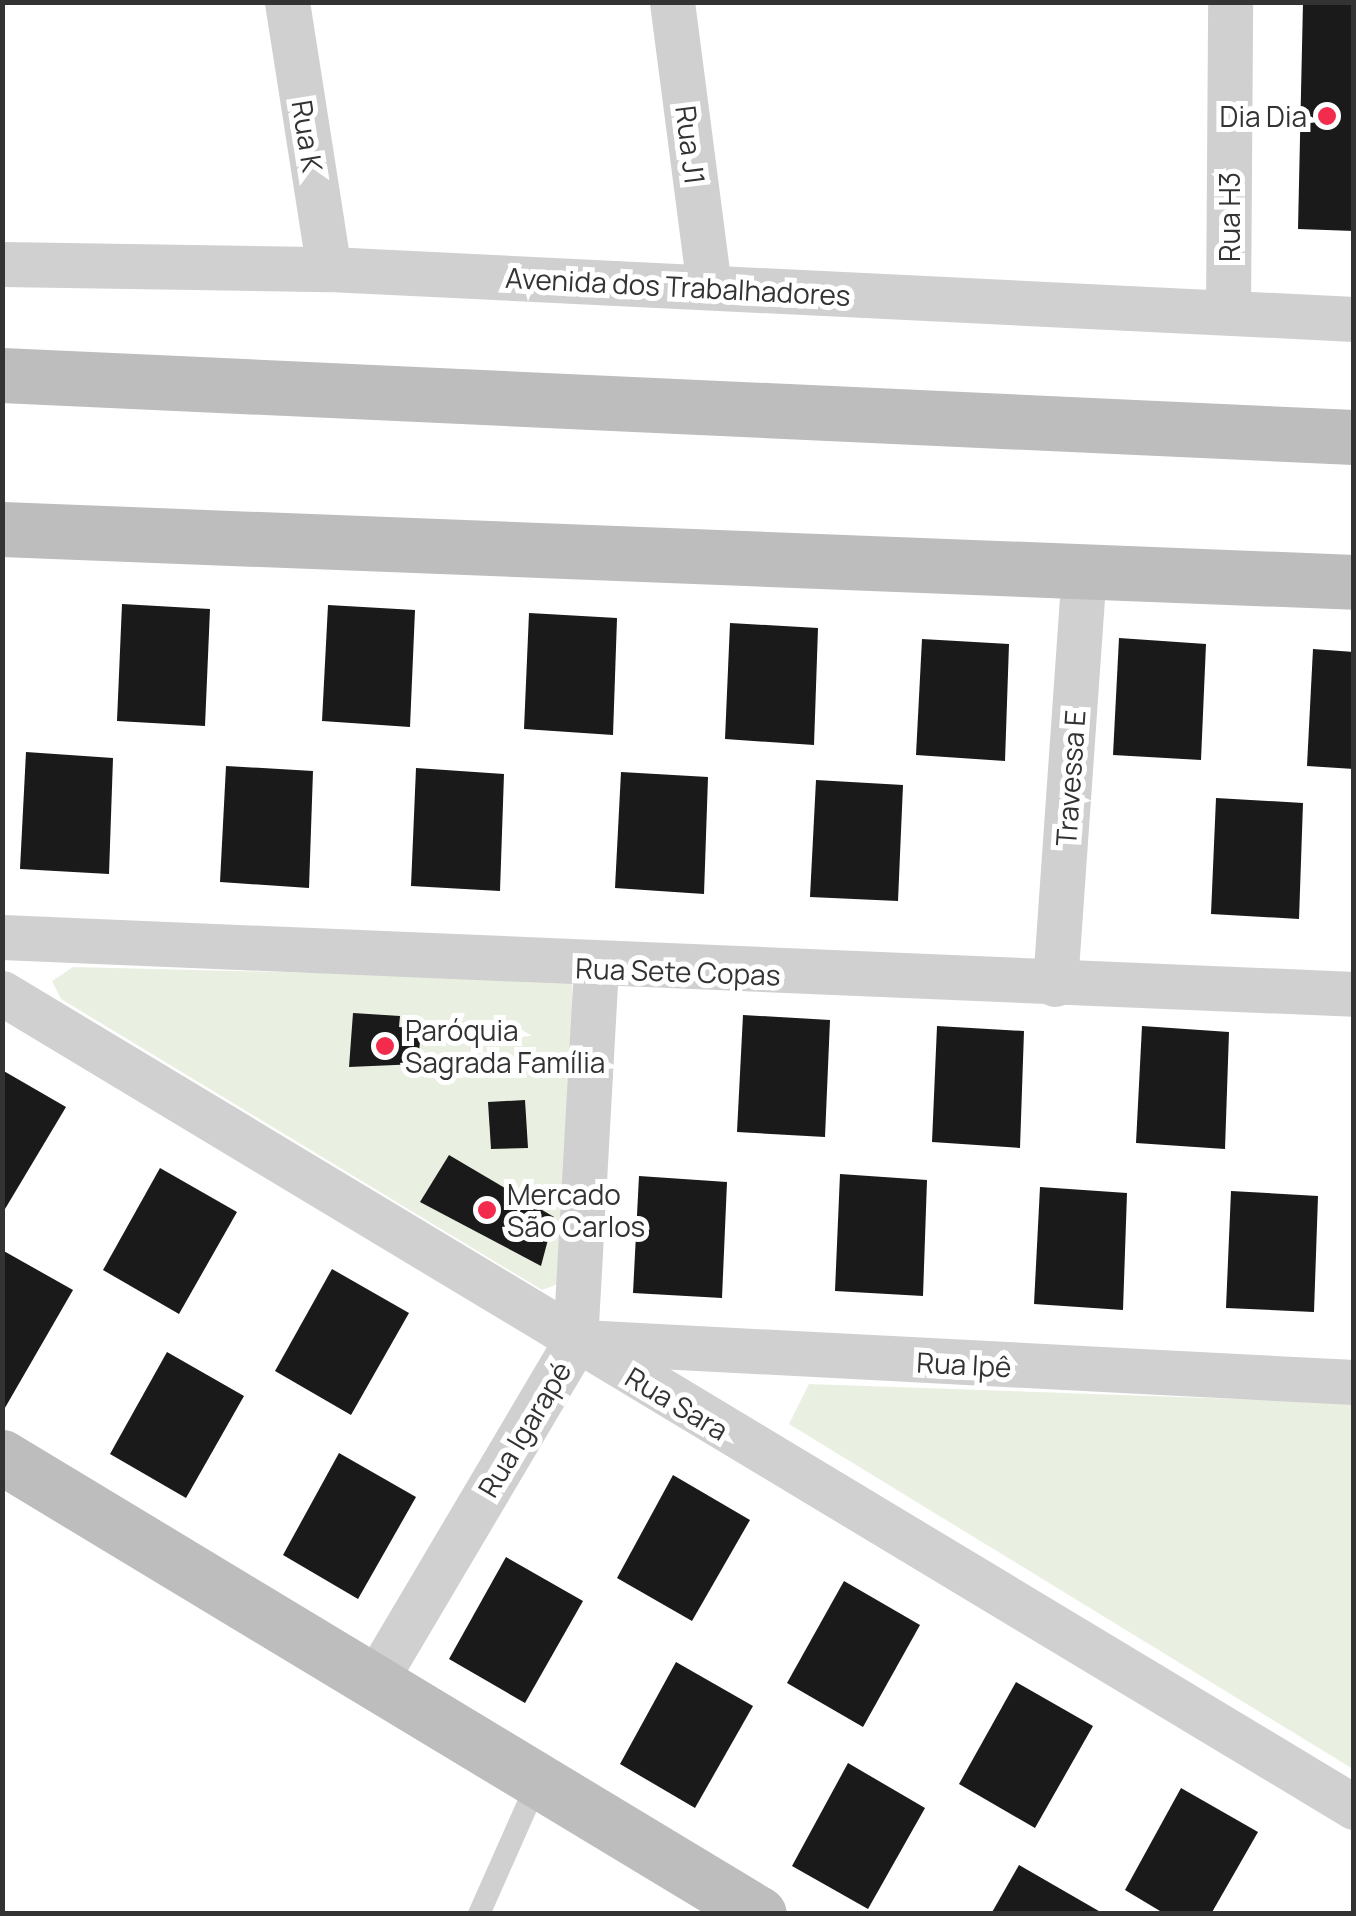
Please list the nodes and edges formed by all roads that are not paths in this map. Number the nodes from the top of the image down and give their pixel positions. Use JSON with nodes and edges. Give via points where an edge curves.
{"nodes":[{"id":1,"x":287,"y":2,"type":"edge"},
{"id":2,"x":672,"y":2,"type":"edge"},
{"id":3,"x":1230,"y":2,"type":"edge"},
{"id":4,"x":2,"y":264,"type":"edge"},
{"id":5,"x":329,"y":269,"type":"junction"},
{"id":6,"x":709,"y":287,"type":"junction"},
{"id":7,"x":1228,"y":312,"type":"junction"},
{"id":8,"x":1354,"y":320,"type":"edge"},
{"id":9,"x":2,"y":375,"type":"edge"},
{"id":10,"x":1354,"y":438,"type":"edge"},
{"id":11,"x":2,"y":529,"type":"edge"},
{"id":12,"x":1084,"y":572,"type":"junction"},
{"id":13,"x":1354,"y":582,"type":"edge"},
{"id":14,"x":2,"y":937,"type":"edge"},
{"id":15,"x":596,"y":968,"type":"junction"},
{"id":16,"x":1055,"y":984,"type":"junction"},
{"id":17,"x":2,"y":993,"type":"edge"},
{"id":18,"x":1354,"y":994,"type":"edge"},
{"id":19,"x":576,"y":1342,"type":"junction"},
{"id":20,"x":1354,"y":1382,"type":"edge"},
{"id":21,"x":2,"y":1457,"type":"edge"},
{"id":22,"x":374,"y":1684,"type":"junction"},
{"id":23,"x":538,"y":1781,"type":"junction"},
{"id":24,"x":1354,"y":1808,"type":"edge"},
{"id":25,"x":479,"y":1914,"type":"edge"},
{"id":26,"x":758,"y":1914,"type":"edge"}],
"edges":[{"from":1,"to":5,"type":"street","name":"Rua K"},
{"from":2,"to":6,"type":"street","name":"Rua J1"},
{"from":3,"to":7,"type":"street","name":"Rua H3"},
{"from":4,"to":5,"type":"street","name":"Avenida dos Trabalhadores"},
{"from":5,"to":6,"type":"street","name":"Avenida dos Trabalhadores"},
{"from":6,"to":7,"type":"street","name":"Avenida dos Trabalhadores"},
{"from":7,"to":8,"type":"street","name":"Avenida dos Trabalhadores"},
{"from":9,"to":10,"type":"main road"},
{"from":11,"to":12,"type":"main road"},
{"from":12,"to":13,"type":"main road"},
{"from":12,"to":16,"type":"street","name":"Travessa E"},
{"from":14,"to":15,"type":"street","name":"Rua Sete Copas"},
{"from":15,"to":16,"type":"street","name":"Rua Sete Copas"},
{"from":15,"to":19,"type":"street","name":"Rua Igarapé"},
{"from":16,"to":18,"type":"street","name":"Rua Sete Copas"},
{"from":17,"to":19,"type":"street","name":"Rua Sara"},
{"from":19,"to":20,"type":"street","name":"Rua Ipê"},
{"from":19,"to":22,"type":"street","name":"Rua Igarapé"},
{"from":19,"to":24,"type":"street","name":"Rua Sara"},
{"from":21,"to":22,"type":"main road"},
{"from":22,"to":23,"type":"main road"},
{"from":23,"to":25,"type":"lane"},
{"from":23,"to":26,"type":"main road"}]}
